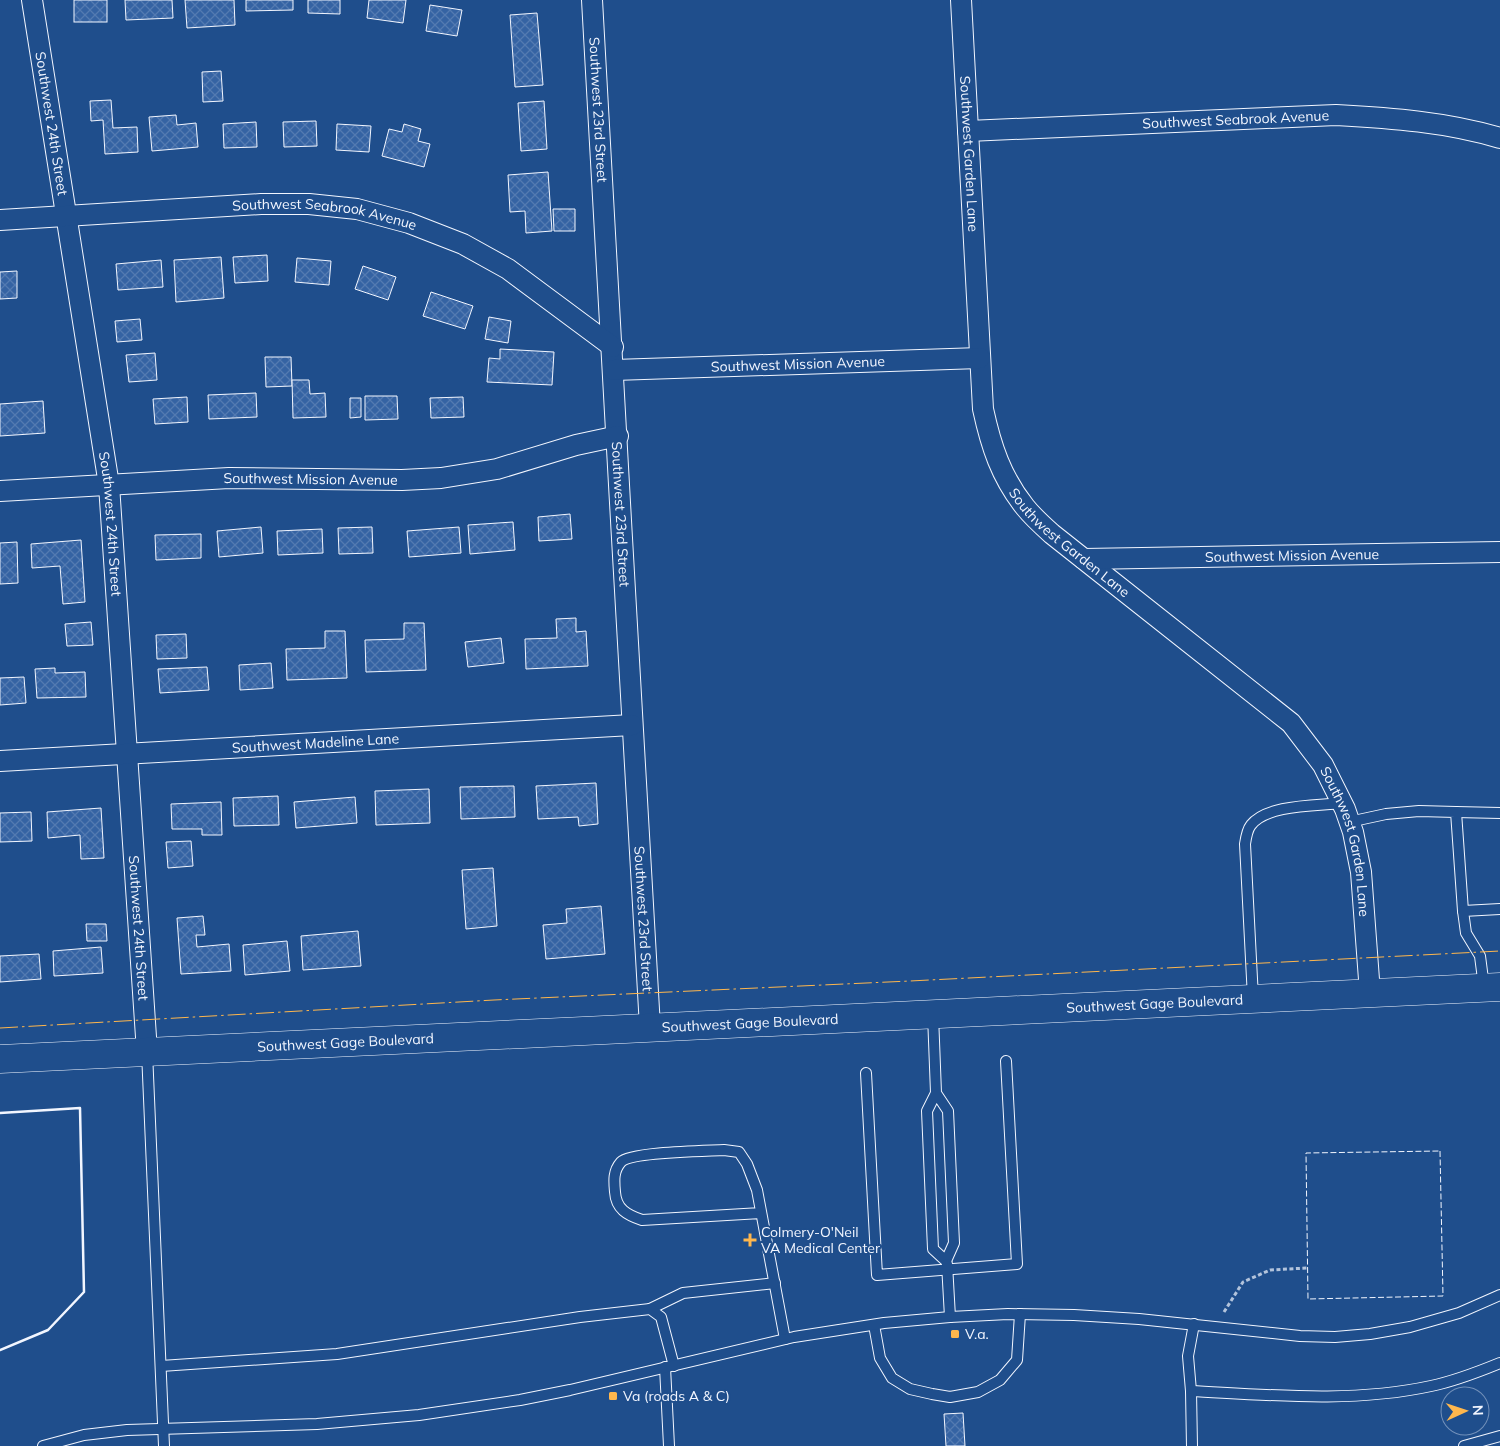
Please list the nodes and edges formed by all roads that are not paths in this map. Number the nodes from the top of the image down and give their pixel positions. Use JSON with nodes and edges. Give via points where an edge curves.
{"nodes":[{"id":1,"x":32,"y":0,"type":"edge"},
{"id":2,"x":590,"y":0,"type":"edge"},
{"id":3,"x":961,"y":0,"type":"edge"},
{"id":4,"x":968,"y":131,"type":"junction"},
{"id":5,"x":1500,"y":138,"type":"edge"},
{"id":6,"x":66,"y":216,"type":"junction"},
{"id":7,"x":0,"y":220,"type":"edge"},
{"id":8,"x":613,"y":348,"type":"junction"},
{"id":9,"x":980,"y":358,"type":"junction"},
{"id":10,"x":614,"y":370,"type":"junction"},
{"id":11,"x":618,"y":436,"type":"junction"},
{"id":12,"x":109,"y":484,"type":"junction"},
{"id":13,"x":0,"y":491,"type":"edge"},
{"id":14,"x":1500,"y":552,"type":"edge"},
{"id":15,"x":1084,"y":559,"type":"junction"},
{"id":16,"x":632,"y":725,"type":"junction"},
{"id":17,"x":126,"y":753,"type":"junction"},
{"id":18,"x":0,"y":761,"type":"edge"},
{"id":19,"x":1342,"y":804,"type":"junction"},
{"id":20,"x":1456,"y":812,"type":"junction"},
{"id":21,"x":1500,"y":813,"type":"edge"},
{"id":22,"x":1350,"y":822,"type":"junction"},
{"id":23,"x":1500,"y":909,"type":"edge"},
{"id":24,"x":1463,"y":911,"type":"junction"},
{"id":25,"x":1492,"y":987,"type":"edge"},
{"id":26,"x":1370,"y":993,"type":"junction"},
{"id":27,"x":1253,"y":998,"type":"junction"},
{"id":28,"x":933,"y":1014,"type":"junction"},
{"id":29,"x":650,"y":1027,"type":"junction"},
{"id":30,"x":147,"y":1052,"type":"junction"},
{"id":31,"x":0,"y":1059,"type":"edge"},
{"id":32,"x":1006,"y":1061,"type":"dead end"},
{"id":33,"x":866,"y":1073,"type":"dead end"},
{"id":34,"x":936,"y":1092,"type":"junction"},
{"id":35,"x":761,"y":1213,"type":"junction"},
{"id":36,"x":947,"y":1266,"type":"junction"},
{"id":37,"x":774,"y":1283,"type":"junction"},
{"id":38,"x":1500,"y":1295,"type":"edge"},
{"id":39,"x":650,"y":1309,"type":"junction"},
{"id":40,"x":1020,"y":1314,"type":"junction"},
{"id":41,"x":950,"y":1317,"type":"junction"},
{"id":42,"x":1194,"y":1324,"type":"junction"},
{"id":43,"x":874,"y":1325,"type":"junction"},
{"id":44,"x":786,"y":1339,"type":"junction"},
{"id":45,"x":1500,"y":1363,"type":"edge"},
{"id":46,"x":161,"y":1366,"type":"junction"},
{"id":47,"x":669,"y":1366,"type":"junction"},
{"id":48,"x":1191,"y":1391,"type":"junction"},
{"id":49,"x":164,"y":1430,"type":"junction"},
{"id":50,"x":1500,"y":1436,"type":"edge"},
{"id":51,"x":43,"y":1446,"type":"edge"},
{"id":52,"x":164,"y":1446,"type":"edge"},
{"id":53,"x":669,"y":1446,"type":"edge"},
{"id":54,"x":1192,"y":1446,"type":"edge"},
{"id":55,"x":1464,"y":1446,"type":"edge"}],
"edges":[{"from":1,"to":6,"type":"street","name":"Southwest 24th Street"},
{"from":2,"to":8,"type":"street","name":"Southwest 23rd Street"},
{"from":3,"to":4,"type":"street","name":"Southwest Garden Lane"},
{"from":4,"to":5,"type":"street","name":"Southwest Seabrook Avenue","via":[[1336,115],[1428,122]]},
{"from":4,"to":9,"type":"street","name":"Southwest Garden Lane"},
{"from":6,"to":7,"type":"street","name":"Southwest Seabrook Avenue"},
{"from":6,"to":8,"type":"street","name":"Southwest Seabrook Avenue","via":[[261,204],[309,204],[381,215],[437,232],[508,269]]},
{"from":6,"to":12,"type":"street","name":"Southwest 24th Street"},
{"from":8,"to":10,"type":"street","name":"Southwest 23rd Street"},
{"from":9,"to":10,"type":"street","name":"Southwest Mission Avenue"},
{"from":9,"to":15,"type":"street","name":"Southwest Garden Lane","via":[[988,434],[1005,477],[1026,508]]},
{"from":10,"to":11,"type":"street","name":"Southwest 23rd Street"},
{"from":11,"to":12,"type":"street","name":"Southwest Mission Avenue","via":[[576,444],[497,469],[441,478],[229,478]]},
{"from":11,"to":16,"type":"street","name":"Southwest 23rd Street"},
{"from":12,"to":13,"type":"street","name":"Southwest Mission Avenue"},
{"from":12,"to":17,"type":"street","name":"Southwest 24th Street"},
{"from":14,"to":15,"type":"street","name":"Southwest Mission Avenue"},
{"from":15,"to":19,"type":"street","name":"Southwest Garden Lane","via":[[1291,724],[1323,765]]},
{"from":16,"to":17,"type":"street","name":"Southwest Madeline Lane"},
{"from":16,"to":29,"type":"street","name":"Southwest 23rd Street"},
{"from":17,"to":18,"type":"street","name":"Southwest Madeline Lane"},
{"from":17,"to":30,"type":"street","name":"Southwest 24th Street"},
{"from":19,"to":22,"type":"street","name":"Southwest Garden Lane"},
{"from":19,"to":27,"type":"lane","via":[[1270,812],[1252,824],[1247,832]]},
{"from":20,"to":21,"type":"lane"},
{"from":20,"to":22,"type":"lane","via":[[1386,814]]},
{"from":20,"to":24,"type":"lane"},
{"from":22,"to":26,"type":"street","name":"Southwest Garden Lane","via":[[1362,872]]},
{"from":23,"to":24,"type":"lane"},
{"from":24,"to":25,"type":"lane","via":[[1466,933],[1480,956]]},
{"from":25,"to":26,"type":"main road","name":"Southwest Gage Boulevard"},
{"from":26,"to":27,"type":"main road","name":"Southwest Gage Boulevard"},
{"from":27,"to":28,"type":"main road","name":"Southwest Gage Boulevard"},
{"from":28,"to":29,"type":"main road","name":"Southwest Gage Boulevard"},
{"from":28,"to":34,"type":"lane"},
{"from":29,"to":30,"type":"main road","name":"Southwest Gage Boulevard"},
{"from":30,"to":31,"type":"main road","name":"Southwest Gage Boulevard"},
{"from":30,"to":46,"type":"lane"},
{"from":32,"to":36,"type":"lane","via":[[1017,1264]]},
{"from":33,"to":36,"type":"lane","via":[[877,1274]]},
{"from":34,"to":36,"type":"lane","via":[[948,1111],[954,1243]]},
{"from":34,"to":36,"type":"lane","via":[[927,1111],[934,1249]]},
{"from":35,"to":35,"type":"lane","via":[[747,1164],[739,1152],[724,1150],[636,1156],[622,1161],[614,1174],[615,1200],[627,1215],[642,1220]]},
{"from":35,"to":37,"type":"lane"},
{"from":36,"to":41,"type":"lane"},
{"from":37,"to":39,"type":"lane","via":[[683,1293]]},
{"from":37,"to":44,"type":"lane"},
{"from":38,"to":42,"type":"lane","via":[[1459,1313],[1370,1334],[1300,1336]]},
{"from":39,"to":46,"type":"lane","via":[[337,1354]]},
{"from":39,"to":47,"type":"lane","via":[[660,1317]]},
{"from":40,"to":41,"type":"lane"},
{"from":40,"to":42,"type":"lane","via":[[1138,1318]]},
{"from":40,"to":43,"type":"lane","via":[[1017,1360],[1000,1380],[978,1392],[950,1397],[910,1388],[892,1378],[880,1358]]},
{"from":41,"to":43,"type":"lane"},
{"from":42,"to":48,"type":"lane","via":[[1188,1356]]},
{"from":43,"to":44,"type":"lane"},
{"from":44,"to":47,"type":"lane"},
{"from":45,"to":48,"type":"lane","via":[[1431,1386],[1394,1392],[1275,1396]]},
{"from":46,"to":49,"type":"lane"},
{"from":47,"to":49,"type":"lane","via":[[520,1400],[418,1415],[317,1424]]},
{"from":47,"to":53,"type":"lane"},
{"from":48,"to":54,"type":"lane"},
{"from":49,"to":51,"type":"lane","via":[[127,1430]]},
{"from":49,"to":52,"type":"lane"},
{"from":50,"to":55,"type":"lane"}]}
